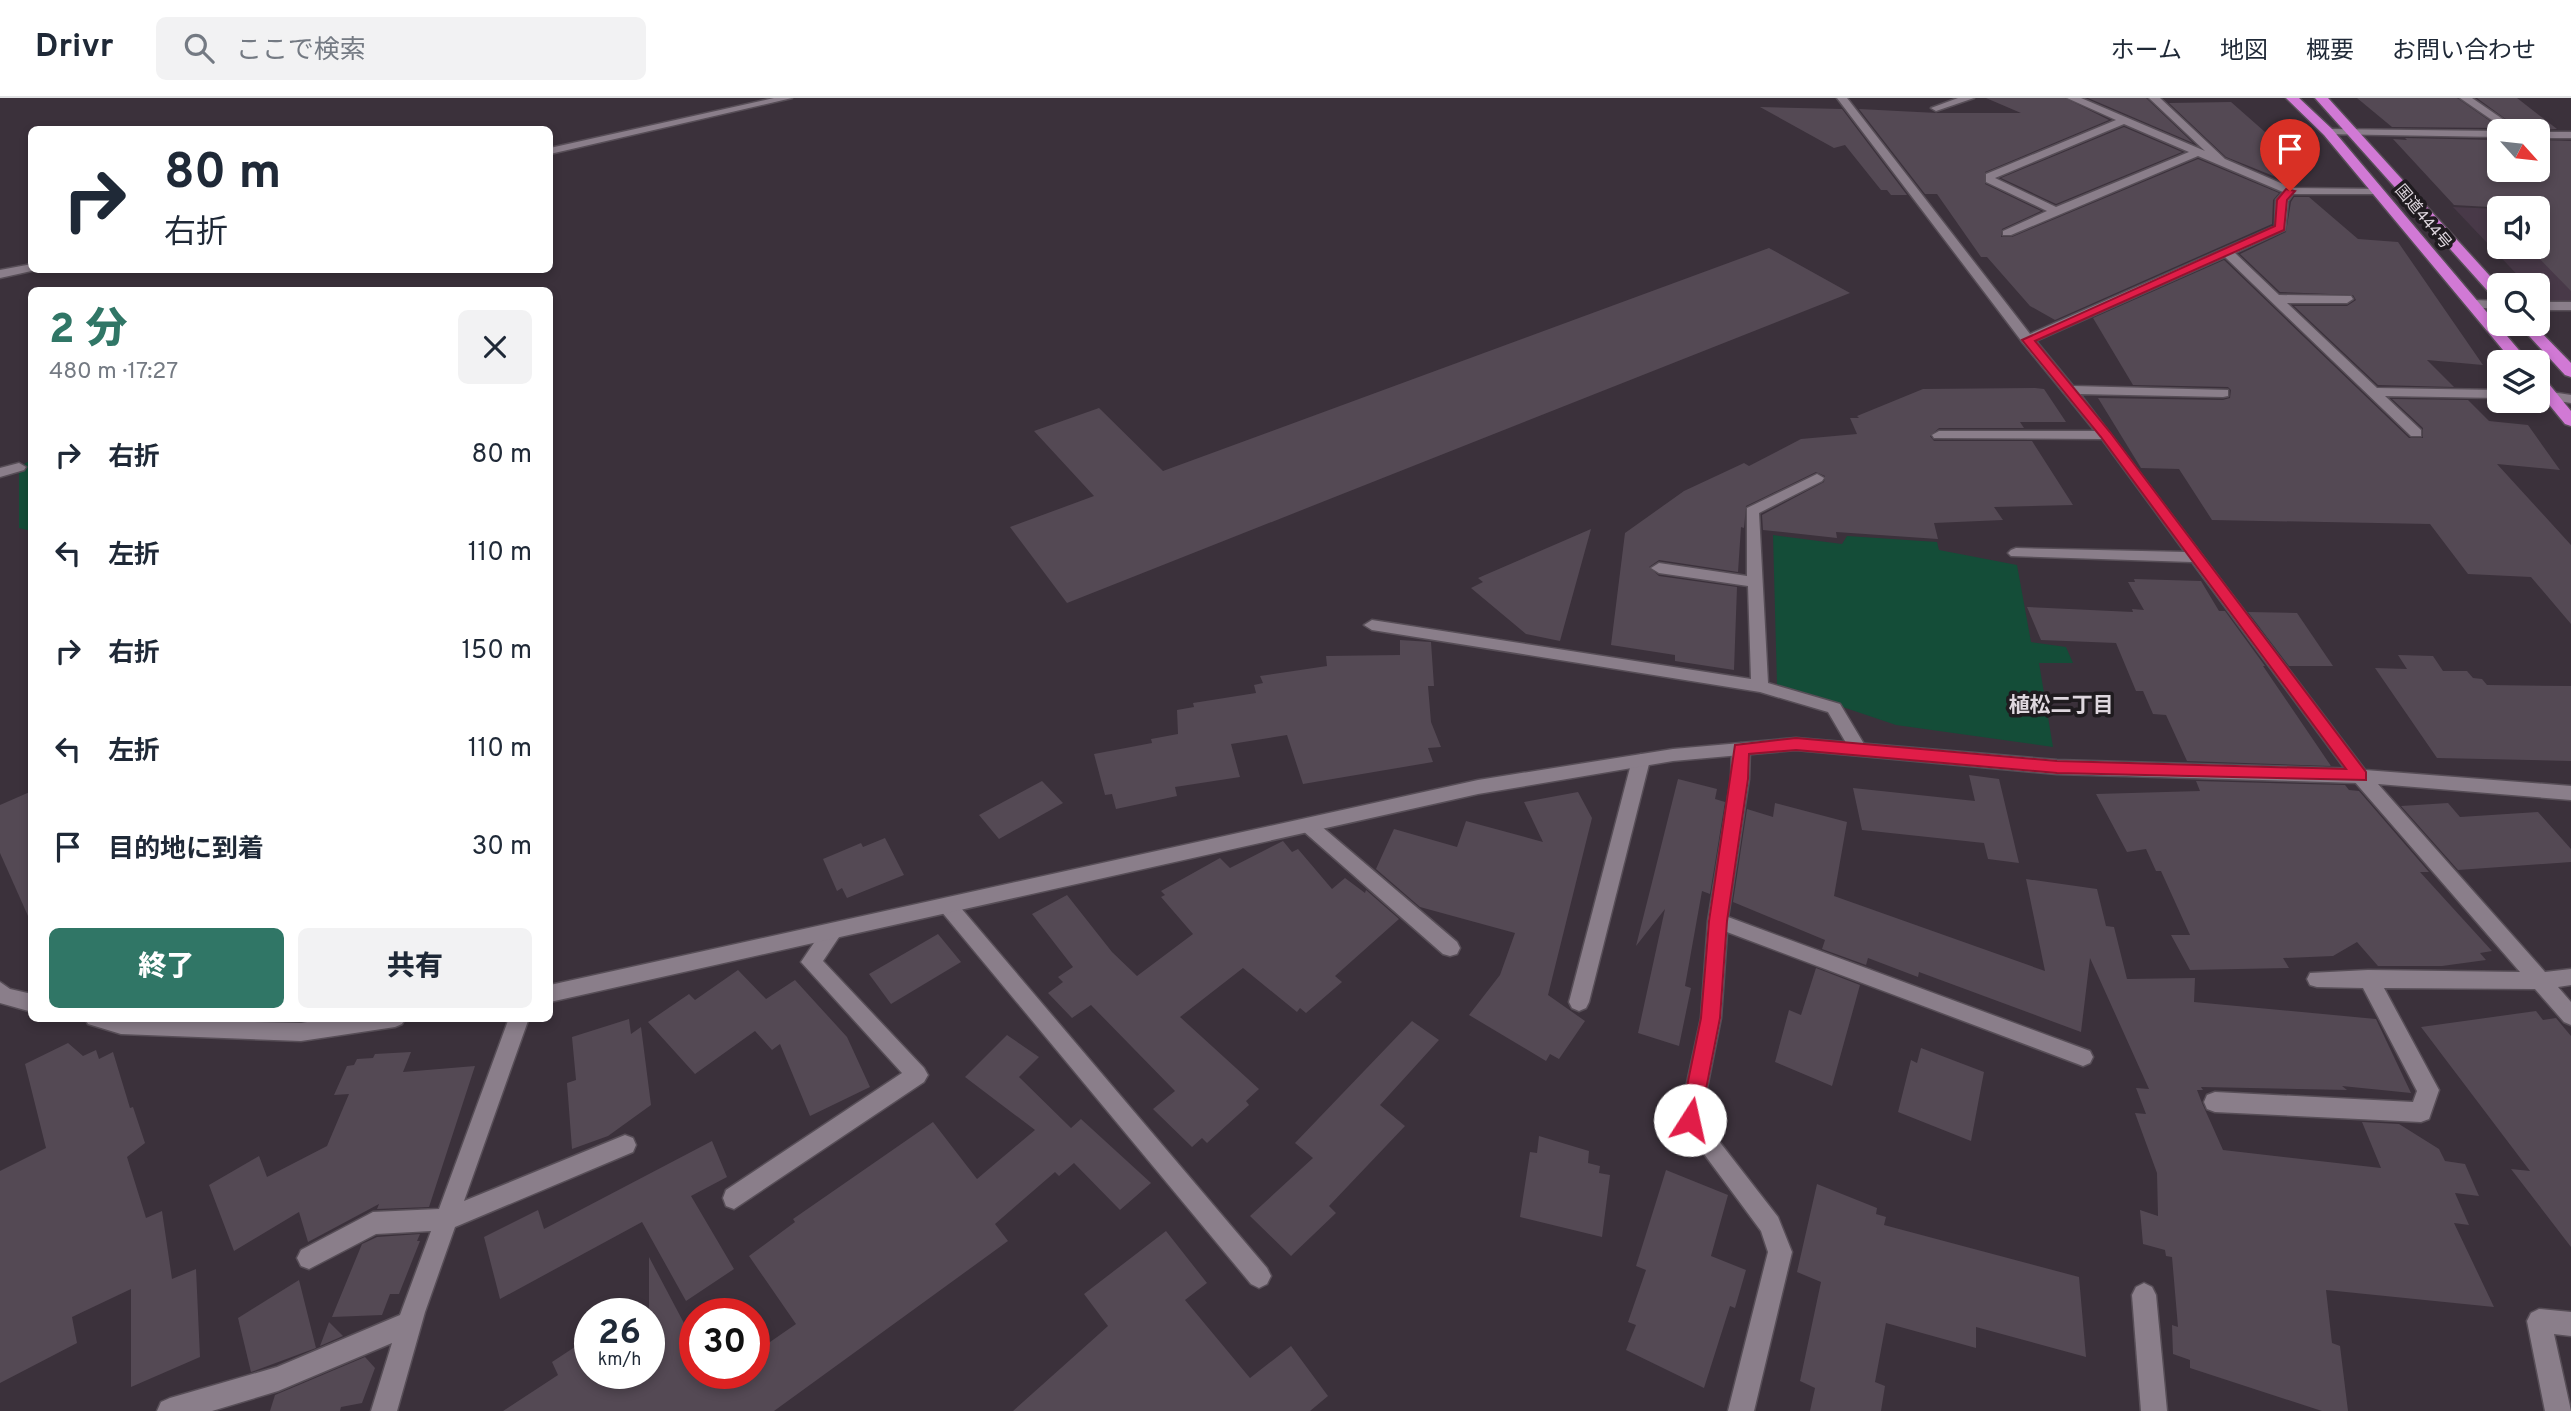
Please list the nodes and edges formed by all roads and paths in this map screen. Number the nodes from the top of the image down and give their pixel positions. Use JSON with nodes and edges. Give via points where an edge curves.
{"nodes":[{"id":1,"x":787,"y":98,"type":"edge"},
{"id":2,"x":1842,"y":98,"type":"edge"},
{"id":3,"x":1969,"y":98,"type":"edge"},
{"id":4,"x":2072,"y":98,"type":"edge"},
{"id":5,"x":2154,"y":98,"type":"edge"},
{"id":6,"x":2292,"y":98,"type":"edge"},
{"id":7,"x":2322,"y":98,"type":"edge"},
{"id":8,"x":2465,"y":98,"type":"edge"},
{"id":9,"x":1936,"y":108,"type":"dead end"},
{"id":10,"x":2497,"y":119,"type":"edge"},
{"id":11,"x":2123,"y":121,"type":"junction"},
{"id":12,"x":2328,"y":132,"type":"junction"},
{"id":13,"x":2351,"y":132,"type":"junction"},
{"id":14,"x":2487,"y":134,"type":"edge"},
{"id":15,"x":2550,"y":135,"type":"edge"},
{"id":16,"x":2571,"y":135,"type":"edge"},
{"id":17,"x":553,"y":150,"type":"edge"},
{"id":18,"x":2196,"y":153,"type":"junction"},
{"id":19,"x":2230,"y":168,"type":"junction"},
{"id":20,"x":2290,"y":191,"type":"junction"},
{"id":21,"x":2378,"y":191,"type":"junction"},
{"id":22,"x":2056,"y":211,"type":"junction"},
{"id":23,"x":2007,"y":233,"type":"dead end"},
{"id":24,"x":2227,"y":252,"type":"junction"},
{"id":25,"x":28,"y":268,"type":"edge"},
{"id":26,"x":0,"y":274,"type":"edge"},
{"id":27,"x":2487,"y":282,"type":"edge"},
{"id":28,"x":2277,"y":299,"type":"junction"},
{"id":29,"x":2347,"y":299,"type":"dead end"},
{"id":30,"x":2473,"y":304,"type":"junction"},
{"id":31,"x":2487,"y":305,"type":"edge"},
{"id":32,"x":2550,"y":306,"type":"edge"},
{"id":33,"x":2571,"y":306,"type":"edge"},
{"id":34,"x":2536,"y":336,"type":"edge"},
{"id":35,"x":2028,"y":340,"type":"junction"},
{"id":36,"x":2511,"y":350,"type":"edge"},
{"id":37,"x":2571,"y":372,"type":"edge"},
{"id":38,"x":2070,"y":390,"type":"junction"},
{"id":39,"x":2374,"y":392,"type":"junction"},
{"id":40,"x":2224,"y":393,"type":"dead end"},
{"id":41,"x":2550,"y":393,"type":"edge"},
{"id":42,"x":2487,"y":394,"type":"edge"},
{"id":43,"x":2550,"y":399,"type":"edge"},
{"id":44,"x":2571,"y":399,"type":"edge"},
{"id":45,"x":2571,"y":421,"type":"edge"},
{"id":46,"x":2416,"y":433,"type":"dead end"},
{"id":47,"x":1939,"y":435,"type":"dead end"},
{"id":48,"x":2106,"y":435,"type":"junction"},
{"id":49,"x":19,"y":467,"type":"dead end"},
{"id":50,"x":0,"y":473,"type":"edge"},
{"id":51,"x":1817,"y":478,"type":"dead end"},
{"id":52,"x":2015,"y":553,"type":"dead end"},
{"id":53,"x":2197,"y":558,"type":"junction"},
{"id":54,"x":1659,"y":568,"type":"dead end"},
{"id":55,"x":1755,"y":582,"type":"junction"},
{"id":56,"x":1372,"y":625,"type":"dead end"},
{"id":57,"x":1759,"y":686,"type":"junction"},
{"id":58,"x":1741,"y":749,"type":"junction"},
{"id":59,"x":1858,"y":750,"type":"junction"},
{"id":60,"x":1641,"y":760,"type":"junction"},
{"id":61,"x":2360,"y":776,"type":"junction"},
{"id":62,"x":2571,"y":793,"type":"edge"},
{"id":63,"x":1308,"y":825,"type":"junction"},
{"id":64,"x":948,"y":905,"type":"junction"},
{"id":65,"x":1718,"y":921,"type":"junction"},
{"id":66,"x":833,"y":931,"type":"junction"},
{"id":67,"x":1450,"y":948,"type":"dead end"},
{"id":68,"x":2571,"y":976,"type":"edge"},
{"id":69,"x":2368,"y":978,"type":"junction"},
{"id":70,"x":2317,"y":979,"type":"dead end"},
{"id":71,"x":2540,"y":981,"type":"junction"},
{"id":72,"x":553,"y":993,"type":"edge"},
{"id":73,"x":1,"y":996,"type":"edge"},
{"id":74,"x":28,"y":1002,"type":"edge"},
{"id":75,"x":1579,"y":1002,"type":"dead end"},
{"id":76,"x":2571,"y":1016,"type":"edge"},
{"id":77,"x":110,"y":1022,"type":"edge"},
{"id":78,"x":368,"y":1022,"type":"edge"},
{"id":79,"x":518,"y":1022,"type":"edge"},
{"id":80,"x":2083,"y":1057,"type":"dead end"},
{"id":81,"x":2215,"y":1102,"type":"dead end"},
{"id":82,"x":625,"y":1145,"type":"dead end"},
{"id":83,"x":734,"y":1198,"type":"dead end"},
{"id":84,"x":447,"y":1219,"type":"junction"},
{"id":85,"x":309,"y":1258,"type":"dead end"},
{"id":86,"x":1259,"y":1276,"type":"dead end"},
{"id":87,"x":2144,"y":1295,"type":"dead end"},
{"id":88,"x":410,"y":1323,"type":"junction"},
{"id":89,"x":2571,"y":1324,"type":"edge"},
{"id":90,"x":170,"y":1411,"type":"edge"},
{"id":91,"x":384,"y":1411,"type":"edge"},
{"id":92,"x":1741,"y":1411,"type":"edge"},
{"id":93,"x":2154,"y":1411,"type":"edge"},
{"id":94,"x":2558,"y":1411,"type":"edge"}],
"edges":[{"from":1,"to":17,"type":"street"},
{"from":2,"to":35,"type":"street"},
{"from":3,"to":9,"type":"street"},
{"from":4,"to":11,"type":"street"},
{"from":5,"to":19,"type":"street"},
{"from":6,"to":12,"type":"highway","name":"国道444号"},
{"from":7,"to":13,"type":"highway","name":"国道444号"},
{"from":8,"to":10,"type":"street"},
{"from":11,"to":18,"type":"street"},
{"from":11,"to":22,"type":"street","via":[[1990,176],[1990,180]]},
{"from":12,"to":13,"type":"street"},
{"from":12,"to":21,"type":"highway","name":"国道444号"},
{"from":13,"to":14,"type":"street"},
{"from":13,"to":27,"type":"highway","name":"国道444号"},
{"from":15,"to":16,"type":"street"},
{"from":18,"to":19,"type":"street"},
{"from":18,"to":22,"type":"street"},
{"from":19,"to":20,"type":"street"},
{"from":20,"to":21,"type":"street"},
{"from":20,"to":24,"type":"street","via":[[2282,200],[2281,228]]},
{"from":21,"to":30,"type":"highway","name":"国道444号"},
{"from":22,"to":23,"type":"street"},
{"from":24,"to":28,"type":"street"},
{"from":24,"to":35,"type":"street"},
{"from":25,"to":26,"type":"street"},
{"from":28,"to":29,"type":"street"},
{"from":28,"to":39,"type":"street"},
{"from":30,"to":31,"type":"street"},
{"from":30,"to":36,"type":"highway","name":"国道444号"},
{"from":32,"to":33,"type":"street"},
{"from":34,"to":37,"type":"highway"},
{"from":35,"to":38,"type":"street"},
{"from":38,"to":40,"type":"street"},
{"from":38,"to":48,"type":"street"},
{"from":39,"to":42,"type":"street"},
{"from":39,"to":46,"type":"street"},
{"from":41,"to":44,"type":"street"},
{"from":43,"to":45,"type":"highway"},
{"from":47,"to":48,"type":"street"},
{"from":48,"to":53,"type":"street"},
{"from":49,"to":50,"type":"street"},
{"from":51,"to":55,"type":"street","via":[[1752,511]]},
{"from":52,"to":53,"type":"street"},
{"from":53,"to":61,"type":"street"},
{"from":54,"to":55,"type":"street"},
{"from":55,"to":57,"type":"street"},
{"from":56,"to":57,"type":"street"},
{"from":57,"to":59,"type":"street","via":[[1834,708]]},
{"from":58,"to":59,"type":"street","via":[[1796,744]]},
{"from":58,"to":60,"type":"street"},
{"from":58,"to":65,"type":"street"},
{"from":59,"to":61,"type":"street","via":[[2057,767]]},
{"from":60,"to":63,"type":"street","via":[[1478,787]]},
{"from":60,"to":75,"type":"street"},
{"from":61,"to":62,"type":"street"},
{"from":61,"to":71,"type":"street"},
{"from":63,"to":64,"type":"street"},
{"from":63,"to":67,"type":"street"},
{"from":64,"to":66,"type":"street"},
{"from":64,"to":86,"type":"street"},
{"from":65,"to":80,"type":"street"},
{"from":65,"to":92,"type":"street","via":[[1711,1018],[1690,1120],[1770,1225],[1780,1252]]},
{"from":66,"to":72,"type":"street"},
{"from":66,"to":83,"type":"street","via":[[811,962],[917,1075]]},
{"from":68,"to":71,"type":"street"},
{"from":69,"to":70,"type":"street"},
{"from":69,"to":71,"type":"street"},
{"from":69,"to":81,"type":"street","via":[[2428,1090],[2421,1112]]},
{"from":71,"to":76,"type":"street"},
{"from":73,"to":74,"type":"street"},
{"from":77,"to":78,"type":"street","via":[[301,1032]]},
{"from":79,"to":84,"type":"street"},
{"from":82,"to":84,"type":"street"},
{"from":84,"to":85,"type":"street","via":[[373,1223]]},
{"from":84,"to":88,"type":"street"},
{"from":87,"to":93,"type":"street"},
{"from":88,"to":90,"type":"street","via":[[278,1379]]},
{"from":88,"to":91,"type":"street"},
{"from":89,"to":94,"type":"street","via":[[2539,1321]]}]}
